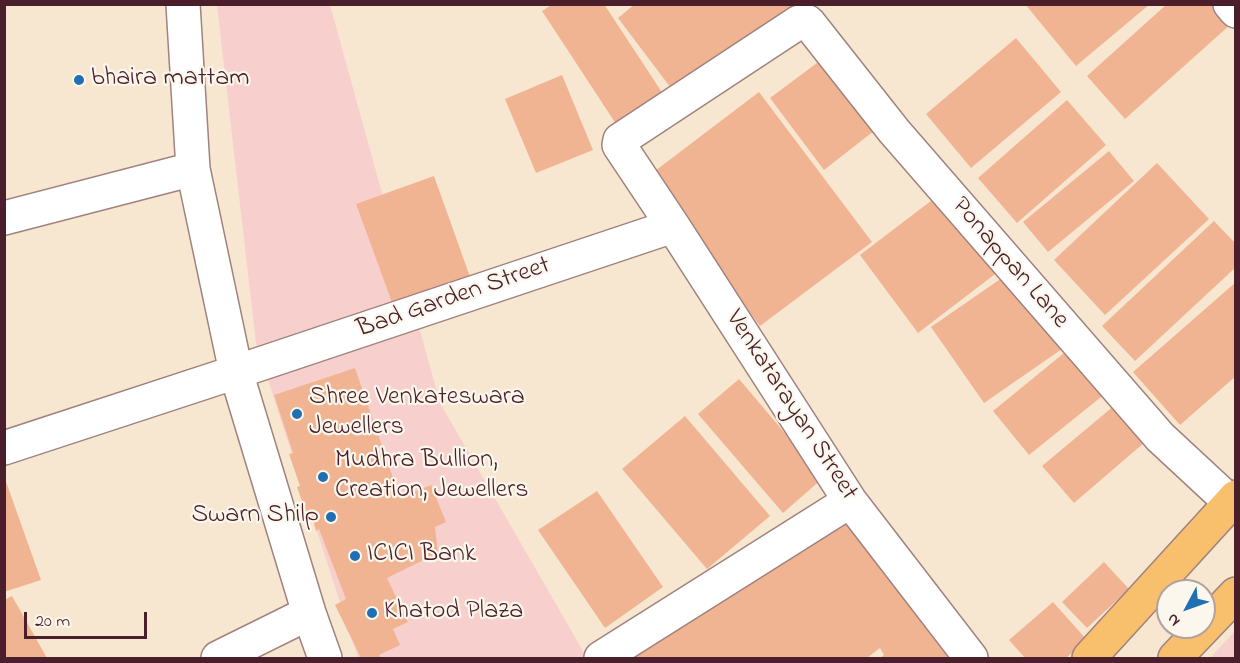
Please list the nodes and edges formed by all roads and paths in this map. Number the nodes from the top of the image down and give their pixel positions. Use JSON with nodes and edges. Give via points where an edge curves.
{"nodes":[{"id":1,"x":183,"y":4,"type":"edge"},
{"id":2,"x":1230,"y":4,"type":"edge"},
{"id":3,"x":1236,"y":11,"type":"edge"},
{"id":4,"x":619,"y":145,"type":"joint"},
{"id":5,"x":193,"y":169,"type":"junction"},
{"id":6,"x":4,"y":218,"type":"edge"},
{"id":7,"x":673,"y":226,"type":"junction"},
{"id":8,"x":236,"y":372,"type":"junction"},
{"id":9,"x":4,"y":447,"type":"edge"},
{"id":10,"x":1233,"y":499,"type":"edge"},
{"id":11,"x":850,"y":501,"type":"junction"},
{"id":12,"x":1236,"y":594,"type":"edge"},
{"id":13,"x":309,"y":613,"type":"junction"},
{"id":14,"x":218,"y":658,"type":"edge"},
{"id":15,"x":325,"y":658,"type":"edge"},
{"id":16,"x":601,"y":658,"type":"edge"},
{"id":17,"x":971,"y":658,"type":"edge"},
{"id":18,"x":1089,"y":658,"type":"edge"},
{"id":19,"x":1175,"y":658,"type":"edge"}],
"edges":[{"from":1,"to":5,"type":"street"},
{"from":2,"to":3,"type":"street"},
{"from":4,"to":7,"type":"street","name":"Venkatarayan Street"},
{"from":4,"to":10,"type":"street","name":"Ponappan Lane","via":[[620,140],[799,22],[808,22],[894,131],[1160,437]]},
{"from":5,"to":6,"type":"street"},
{"from":5,"to":8,"type":"street"},
{"from":7,"to":8,"type":"street","name":"Bad Garden Street"},
{"from":7,"to":11,"type":"street","name":"Venkatarayan Street"},
{"from":8,"to":9,"type":"street","name":"Bad Garden Street"},
{"from":8,"to":13,"type":"street"},
{"from":10,"to":18,"type":"main road"},
{"from":11,"to":16,"type":"street"},
{"from":11,"to":17,"type":"street","name":"Venkatarayan Street"},
{"from":12,"to":19,"type":"main road"},
{"from":13,"to":14,"type":"street"},
{"from":13,"to":15,"type":"street"}]}
